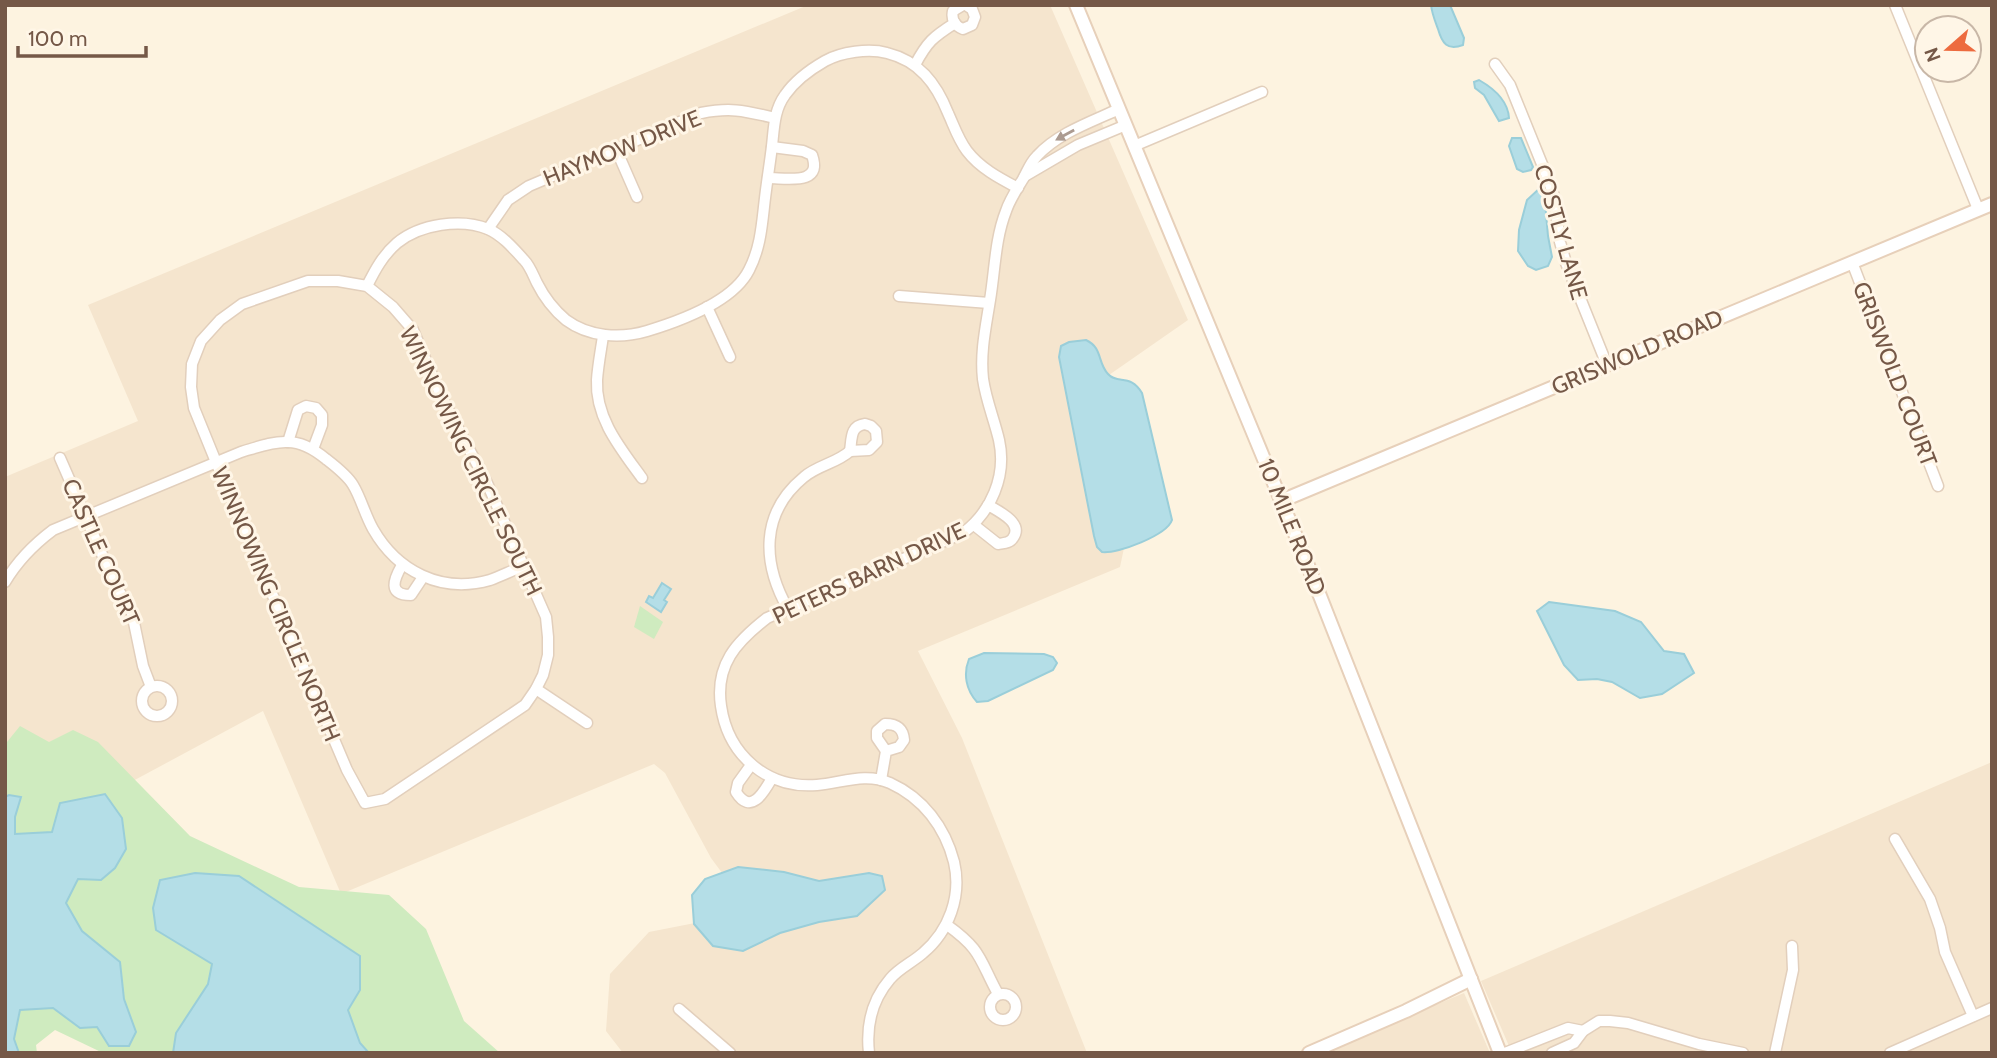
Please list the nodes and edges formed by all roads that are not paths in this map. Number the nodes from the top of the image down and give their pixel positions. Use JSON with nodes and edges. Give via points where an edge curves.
{"nodes":[{"id":1,"x":964,"y":5,"type":"edge"},
{"id":2,"x":1076,"y":5,"type":"edge"},
{"id":3,"x":1895,"y":5,"type":"edge"},
{"id":4,"x":955,"y":23,"type":"junction"},
{"id":5,"x":1494,"y":64,"type":"dead end"},
{"id":6,"x":915,"y":65,"type":"junction"},
{"id":7,"x":1262,"y":92,"type":"dead end"},
{"id":8,"x":1119,"y":109,"type":"junction"},
{"id":9,"x":775,"y":118,"type":"junction"},
{"id":10,"x":1126,"y":125,"type":"junction"},
{"id":11,"x":1134,"y":146,"type":"junction"},
{"id":12,"x":772,"y":147,"type":"junction"},
{"id":13,"x":616,"y":149,"type":"junction"},
{"id":14,"x":1025,"y":176,"type":"junction"},
{"id":15,"x":768,"y":178,"type":"junction"},
{"id":16,"x":1018,"y":188,"type":"junction"},
{"id":17,"x":637,"y":197,"type":"dead end"},
{"id":18,"x":1992,"y":204,"type":"edge"},
{"id":19,"x":1978,"y":209,"type":"junction"},
{"id":20,"x":488,"y":229,"type":"junction"},
{"id":21,"x":1852,"y":262,"type":"junction"},
{"id":22,"x":308,"y":281,"type":"joint"},
{"id":23,"x":367,"y":286,"type":"junction"},
{"id":24,"x":899,"y":296,"type":"dead end"},
{"id":25,"x":989,"y":303,"type":"junction"},
{"id":26,"x":707,"y":307,"type":"junction"},
{"id":27,"x":603,"y":336,"type":"junction"},
{"id":28,"x":730,"y":357,"type":"dead end"},
{"id":29,"x":1607,"y":365,"type":"junction"},
{"id":30,"x":288,"y":442,"type":"junction"},
{"id":31,"x":313,"y":449,"type":"junction"},
{"id":32,"x":850,"y":450,"type":"dead end"},
{"id":33,"x":60,"y":458,"type":"dead end"},
{"id":34,"x":216,"y":462,"type":"junction"},
{"id":35,"x":642,"y":478,"type":"dead end"},
{"id":36,"x":1938,"y":486,"type":"dead end"},
{"id":37,"x":1281,"y":501,"type":"junction"},
{"id":38,"x":988,"y":505,"type":"junction"},
{"id":39,"x":84,"y":517,"type":"junction"},
{"id":40,"x":974,"y":525,"type":"junction"},
{"id":41,"x":402,"y":565,"type":"junction"},
{"id":42,"x":524,"y":566,"type":"junction"},
{"id":43,"x":424,"y":577,"type":"junction"},
{"id":44,"x":5,"y":582,"type":"edge"},
{"id":45,"x":788,"y":609,"type":"junction"},
{"id":46,"x":151,"y":687,"type":"dead end"},
{"id":47,"x":536,"y":689,"type":"junction"},
{"id":48,"x":525,"y":705,"type":"joint"},
{"id":49,"x":587,"y":723,"type":"dead end"},
{"id":50,"x":886,"y":751,"type":"dead end"},
{"id":51,"x":751,"y":765,"type":"junction"},
{"id":52,"x":772,"y":778,"type":"junction"},
{"id":53,"x":881,"y":780,"type":"junction"},
{"id":54,"x":1895,"y":839,"type":"dead end"},
{"id":55,"x":947,"y":925,"type":"junction"},
{"id":56,"x":1792,"y":946,"type":"dead end"},
{"id":57,"x":1471,"y":979,"type":"junction"},
{"id":58,"x":998,"y":994,"type":"dead end"},
{"id":59,"x":1992,"y":1008,"type":"edge"},
{"id":60,"x":679,"y":1009,"type":"dead end"},
{"id":61,"x":1973,"y":1016,"type":"junction"},
{"id":62,"x":1583,"y":1031,"type":"junction"},
{"id":63,"x":1699,"y":1048,"type":"edge"},
{"id":64,"x":730,"y":1053,"type":"edge"},
{"id":65,"x":869,"y":1053,"type":"edge"},
{"id":66,"x":1309,"y":1053,"type":"edge"},
{"id":67,"x":1502,"y":1053,"type":"edge"},
{"id":68,"x":1552,"y":1053,"type":"edge"},
{"id":69,"x":1743,"y":1053,"type":"edge"},
{"id":70,"x":1775,"y":1053,"type":"edge"},
{"id":71,"x":1890,"y":1053,"type":"edge"}],
"edges":[{"from":1,"to":4,"type":"street","via":[[953,11]]},
{"from":1,"to":4,"type":"street","via":[[972,9],[974,21],[963,29]]},
{"from":2,"to":8,"type":"main road","name":"10 MILE ROAD"},
{"from":3,"to":19,"type":"street"},
{"from":4,"to":6,"type":"street","via":[[934,36]]},
{"from":5,"to":29,"type":"street","name":"COSTLY LANE","via":[[1510,85],[1549,181],[1566,263]]},
{"from":6,"to":9,"type":"street","via":[[884,52],[832,57],[785,95]]},
{"from":6,"to":16,"type":"street","via":[[936,89],[967,150],[998,178]]},
{"from":7,"to":11,"type":"street"},
{"from":8,"to":10,"type":"main road","name":"10 MILE ROAD"},
{"from":8,"to":14,"type":"street","name":"PETERS BARN DRIVE","one_way":true,"via":[[1060,136],[1038,154]]},
{"from":9,"to":12,"type":"street"},
{"from":9,"to":13,"type":"street","name":"HAYMOW DRIVE","via":[[734,109],[710,111]]},
{"from":10,"to":11,"type":"main road","name":"10 MILE ROAD"},
{"from":10,"to":14,"type":"street","name":"PETERS BARN DRIVE","via":[[1078,145]]},
{"from":11,"to":37,"type":"main road","name":"10 MILE ROAD"},
{"from":12,"to":15,"type":"street"},
{"from":12,"to":15,"type":"street","via":[[803,151],[815,165],[805,178]]},
{"from":13,"to":17,"type":"street"},
{"from":13,"to":20,"type":"street","name":"HAYMOW DRIVE","via":[[529,186],[508,200]]},
{"from":14,"to":16,"type":"street","name":"PETERS BARN DRIVE"},
{"from":15,"to":26,"type":"street","via":[[761,238],[749,272],[720,301]]},
{"from":16,"to":25,"type":"street","name":"PETERS BARN DRIVE","via":[[998,238]]},
{"from":18,"to":19,"type":"main road","name":"GRISWOLD ROAD"},
{"from":19,"to":21,"type":"main road","name":"GRISWOLD ROAD"},
{"from":20,"to":23,"type":"street","via":[[445,224],[420,230],[398,242],[379,262]]},
{"from":20,"to":27,"type":"street","via":[[527,263],[549,303],[568,321]]},
{"from":21,"to":29,"type":"main road","name":"GRISWOLD ROAD"},
{"from":21,"to":36,"type":"street","name":"GRISWOLD COURT"},
{"from":22,"to":23,"type":"street","name":"WINNOWING CIRCLE SOUTH"},
{"from":22,"to":34,"type":"street","name":"WINNOWING CIRCLE NORTH","via":[[242,304],[201,341],[192,364],[191,387],[194,408]]},
{"from":23,"to":42,"type":"street","name":"WINNOWING CIRCLE SOUTH","via":[[413,330]]},
{"from":24,"to":25,"type":"street"},
{"from":25,"to":38,"type":"street","name":"PETERS BARN DRIVE","via":[[983,375],[1002,457],[1001,474]]},
{"from":26,"to":27,"type":"street","via":[[644,332]]},
{"from":26,"to":28,"type":"street"},
{"from":27,"to":35,"type":"street","via":[[598,400],[612,435]]},
{"from":29,"to":37,"type":"main road","name":"GRISWOLD ROAD"},
{"from":30,"to":31,"type":"street"},
{"from":30,"to":31,"type":"street","via":[[298,410],[316,408],[322,425]]},
{"from":30,"to":34,"type":"street"},
{"from":31,"to":41,"type":"street","via":[[352,483],[383,546]]},
{"from":32,"to":45,"type":"street","via":[[804,477],[786,495],[775,516],[769,557]]},
{"from":33,"to":39,"type":"street","name":"CASTLE COURT"},
{"from":34,"to":39,"type":"street"},
{"from":34,"to":48,"type":"street","name":"WINNOWING CIRCLE NORTH","via":[[365,803],[385,799]]},
{"from":37,"to":57,"type":"main road","name":"10 MILE ROAD"},
{"from":38,"to":40,"type":"street","name":"PETERS BARN DRIVE"},
{"from":38,"to":40,"type":"street","name":"PETERS BARN DRIVE","via":[[1016,527],[1012,540],[998,544]]},
{"from":39,"to":44,"type":"street","via":[[42,538]]},
{"from":39,"to":46,"type":"street","name":"CASTLE COURT","via":[[132,613]]},
{"from":40,"to":45,"type":"street","name":"PETERS BARN DRIVE","via":[[946,542]]},
{"from":41,"to":43,"type":"street"},
{"from":41,"to":43,"type":"street","via":[[394,583],[401,594],[411,595]]},
{"from":42,"to":43,"type":"street","via":[[475,583]]},
{"from":42,"to":47,"type":"street","name":"WINNOWING CIRCLE SOUTH","via":[[546,617],[548,637],[548,655]]},
{"from":45,"to":51,"type":"street","name":"PETERS BARN DRIVE","via":[[767,618],[740,641],[724,669],[720,697],[724,723],[732,742]]},
{"from":47,"to":48,"type":"street","name":"WINNOWING CIRCLE SOUTH"},
{"from":47,"to":49,"type":"street"},
{"from":50,"to":53,"type":"street"},
{"from":51,"to":52,"type":"street","name":"PETERS BARN DRIVE"},
{"from":51,"to":52,"type":"street","via":[[736,792],[745,801],[757,799]]},
{"from":52,"to":53,"type":"street","name":"PETERS BARN DRIVE","via":[[814,785]]},
{"from":53,"to":55,"type":"street","name":"PETERS BARN DRIVE","via":[[927,808],[946,842],[956,876]]},
{"from":54,"to":61,"type":"street","via":[[1930,899],[1945,952]]},
{"from":55,"to":58,"type":"street","via":[[975,949]]},
{"from":55,"to":65,"type":"street","name":"PETERS BARN DRIVE","via":[[881,991],[868,1027]]},
{"from":56,"to":70,"type":"street","via":[[1793,970]]},
{"from":57,"to":66,"type":"main road"},
{"from":57,"to":67,"type":"main road","name":"10 MILE ROAD"},
{"from":59,"to":61,"type":"street"},
{"from":60,"to":64,"type":"street"},
{"from":61,"to":71,"type":"street"},
{"from":62,"to":63,"type":"street","via":[[1599,1021],[1628,1023]]},
{"from":62,"to":67,"type":"street","via":[[1568,1028]]},
{"from":62,"to":68,"type":"street","via":[[1574,1043]]},
{"from":63,"to":69,"type":"street"}]}
